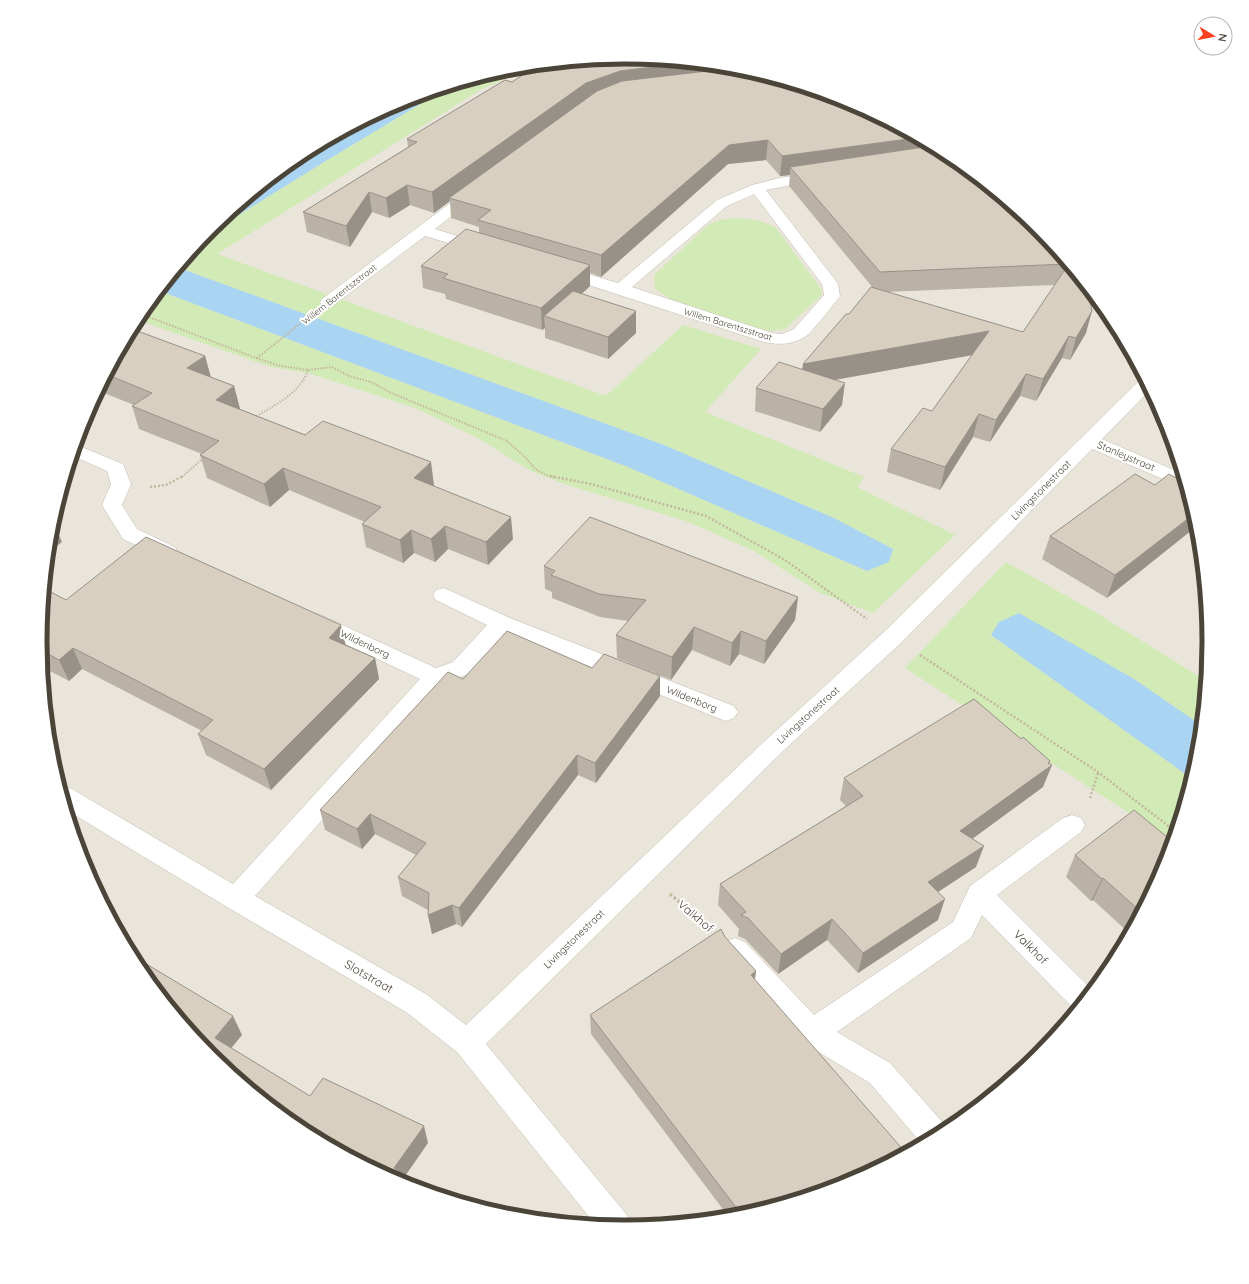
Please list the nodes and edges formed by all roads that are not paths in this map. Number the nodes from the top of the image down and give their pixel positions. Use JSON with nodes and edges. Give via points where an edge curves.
{"nodes":[{"id":1,"x":834,"y":174,"type":"edge"},
{"id":2,"x":485,"y":184,"type":"edge"},
{"id":3,"x":757,"y":188,"type":"junction"},
{"id":4,"x":422,"y":230,"type":"junction"},
{"id":5,"x":498,"y":253,"type":"edge"},
{"id":6,"x":544,"y":266,"type":"edge"},
{"id":7,"x":621,"y":289,"type":"junction"},
{"id":8,"x":328,"y":302,"type":"road end"},
{"id":9,"x":1142,"y":388,"type":"edge"},
{"id":10,"x":1090,"y":441,"type":"junction"},
{"id":11,"x":79,"y":452,"type":"edge"},
{"id":12,"x":1178,"y":478,"type":"edge"},
{"id":13,"x":187,"y":561,"type":"edge"},
{"id":14,"x":444,"y":595,"type":"dead end"},
{"id":15,"x":300,"y":614,"type":"edge"},
{"id":16,"x":502,"y":623,"type":"junction"},
{"id":17,"x":435,"y":677,"type":"junction"},
{"id":18,"x":726,"y":712,"type":"dead end"},
{"id":19,"x":70,"y":800,"type":"edge"},
{"id":20,"x":1072,"y":825,"type":"dead end"},
{"id":21,"x":979,"y":894,"type":"junction"},
{"id":22,"x":236,"y":899,"type":"junction"},
{"id":23,"x":734,"y":948,"type":"edge"},
{"id":24,"x":1080,"y":997,"type":"edge"},
{"id":25,"x":812,"y":1033,"type":"junction"},
{"id":26,"x":467,"y":1043,"type":"junction"},
{"id":27,"x":930,"y":1131,"type":"edge"},
{"id":28,"x":611,"y":1219,"type":"edge"}],
"edges":[{"from":1,"to":3,"type":"street"},
{"from":2,"to":4,"type":"street","name":"Willem Barentszstraat"},
{"from":3,"to":7,"type":"street","via":[[722,203]]},
{"from":3,"to":7,"type":"street","name":"Willem Barentszstraat","via":[[830,284],[832,296],[800,333],[784,339],[770,338]]},
{"from":4,"to":5,"type":"street"},
{"from":4,"to":8,"type":"street","name":"Willem Barentszstraat"},
{"from":6,"to":7,"type":"street","name":"Willem Barentszstraat"},
{"from":9,"to":10,"type":"street","name":"Livingstonestraat"},
{"from":10,"to":12,"type":"street","name":"Stanleystraat"},
{"from":10,"to":26,"type":"street","name":"Livingstonestraat","via":[[893,637],[775,745]]},
{"from":11,"to":13,"type":"street","via":[[116,468],[121,484],[112,505],[130,534]]},
{"from":14,"to":16,"type":"street","name":"Wildenborg"},
{"from":15,"to":17,"type":"street","name":"Wildenborg"},
{"from":16,"to":17,"type":"street","via":[[461,668]]},
{"from":16,"to":18,"type":"street","name":"Wildenborg"},
{"from":17,"to":22,"type":"street"},
{"from":19,"to":22,"type":"street","name":"Slotstraat"},
{"from":20,"to":21,"type":"street"},
{"from":21,"to":24,"type":"street","name":"Valkhof"},
{"from":21,"to":25,"type":"street","via":[[962,930]]},
{"from":22,"to":26,"type":"street","name":"Slotstraat","via":[[416,1003]]},
{"from":23,"to":25,"type":"street"},
{"from":25,"to":27,"type":"street","via":[[880,1073]]},
{"from":26,"to":28,"type":"street","name":"Slotstraat"}]}
